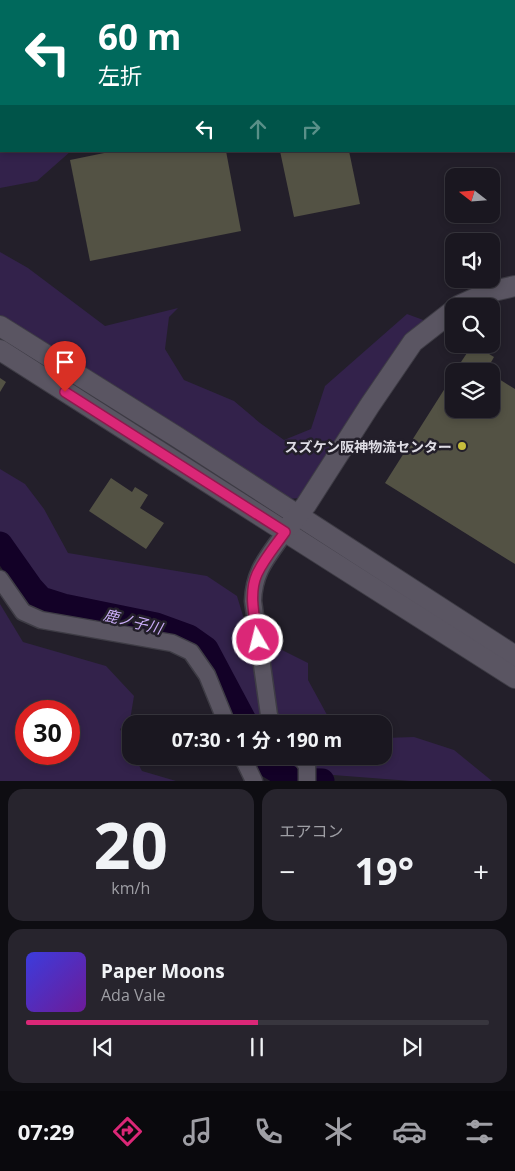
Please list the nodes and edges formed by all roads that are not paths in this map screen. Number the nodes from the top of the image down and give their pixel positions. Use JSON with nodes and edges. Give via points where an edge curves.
{"nodes":[{"id":1,"x":515,"y":286,"type":"edge"},
{"id":2,"x":476,"y":298,"type":"edge"},
{"id":3,"x":445,"y":317,"type":"edge"},
{"id":4,"x":0,"y":326,"type":"edge"},
{"id":5,"x":0,"y":350,"type":"edge"},
{"id":6,"x":298,"y":516,"type":"junction"},
{"id":7,"x":285,"y":532,"type":"junction"},
{"id":8,"x":0,"y":579,"type":"edge"},
{"id":9,"x":515,"y":656,"type":"edge"},
{"id":10,"x":515,"y":678,"type":"edge"},
{"id":11,"x":223,"y":715,"type":"edge"},
{"id":12,"x":269,"y":715,"type":"edge"},
{"id":13,"x":246,"y":765,"type":"edge"},
{"id":14,"x":254,"y":781,"type":"edge"}],
"edges":[{"from":1,"to":2,"type":"street"},
{"from":3,"to":6,"type":"street","via":[[412,342]]},
{"from":4,"to":6,"type":"street"},
{"from":5,"to":7,"type":"street"},
{"from":6,"to":7,"type":"street"},
{"from":6,"to":9,"type":"street"},
{"from":7,"to":10,"type":"street"},
{"from":7,"to":12,"type":"street","via":[[257,574],[253,586],[252,602]]},
{"from":8,"to":11,"type":"street","via":[[23,612],[41,620],[172,643],[191,652],[207,675]]},
{"from":13,"to":14,"type":"street"}]}
